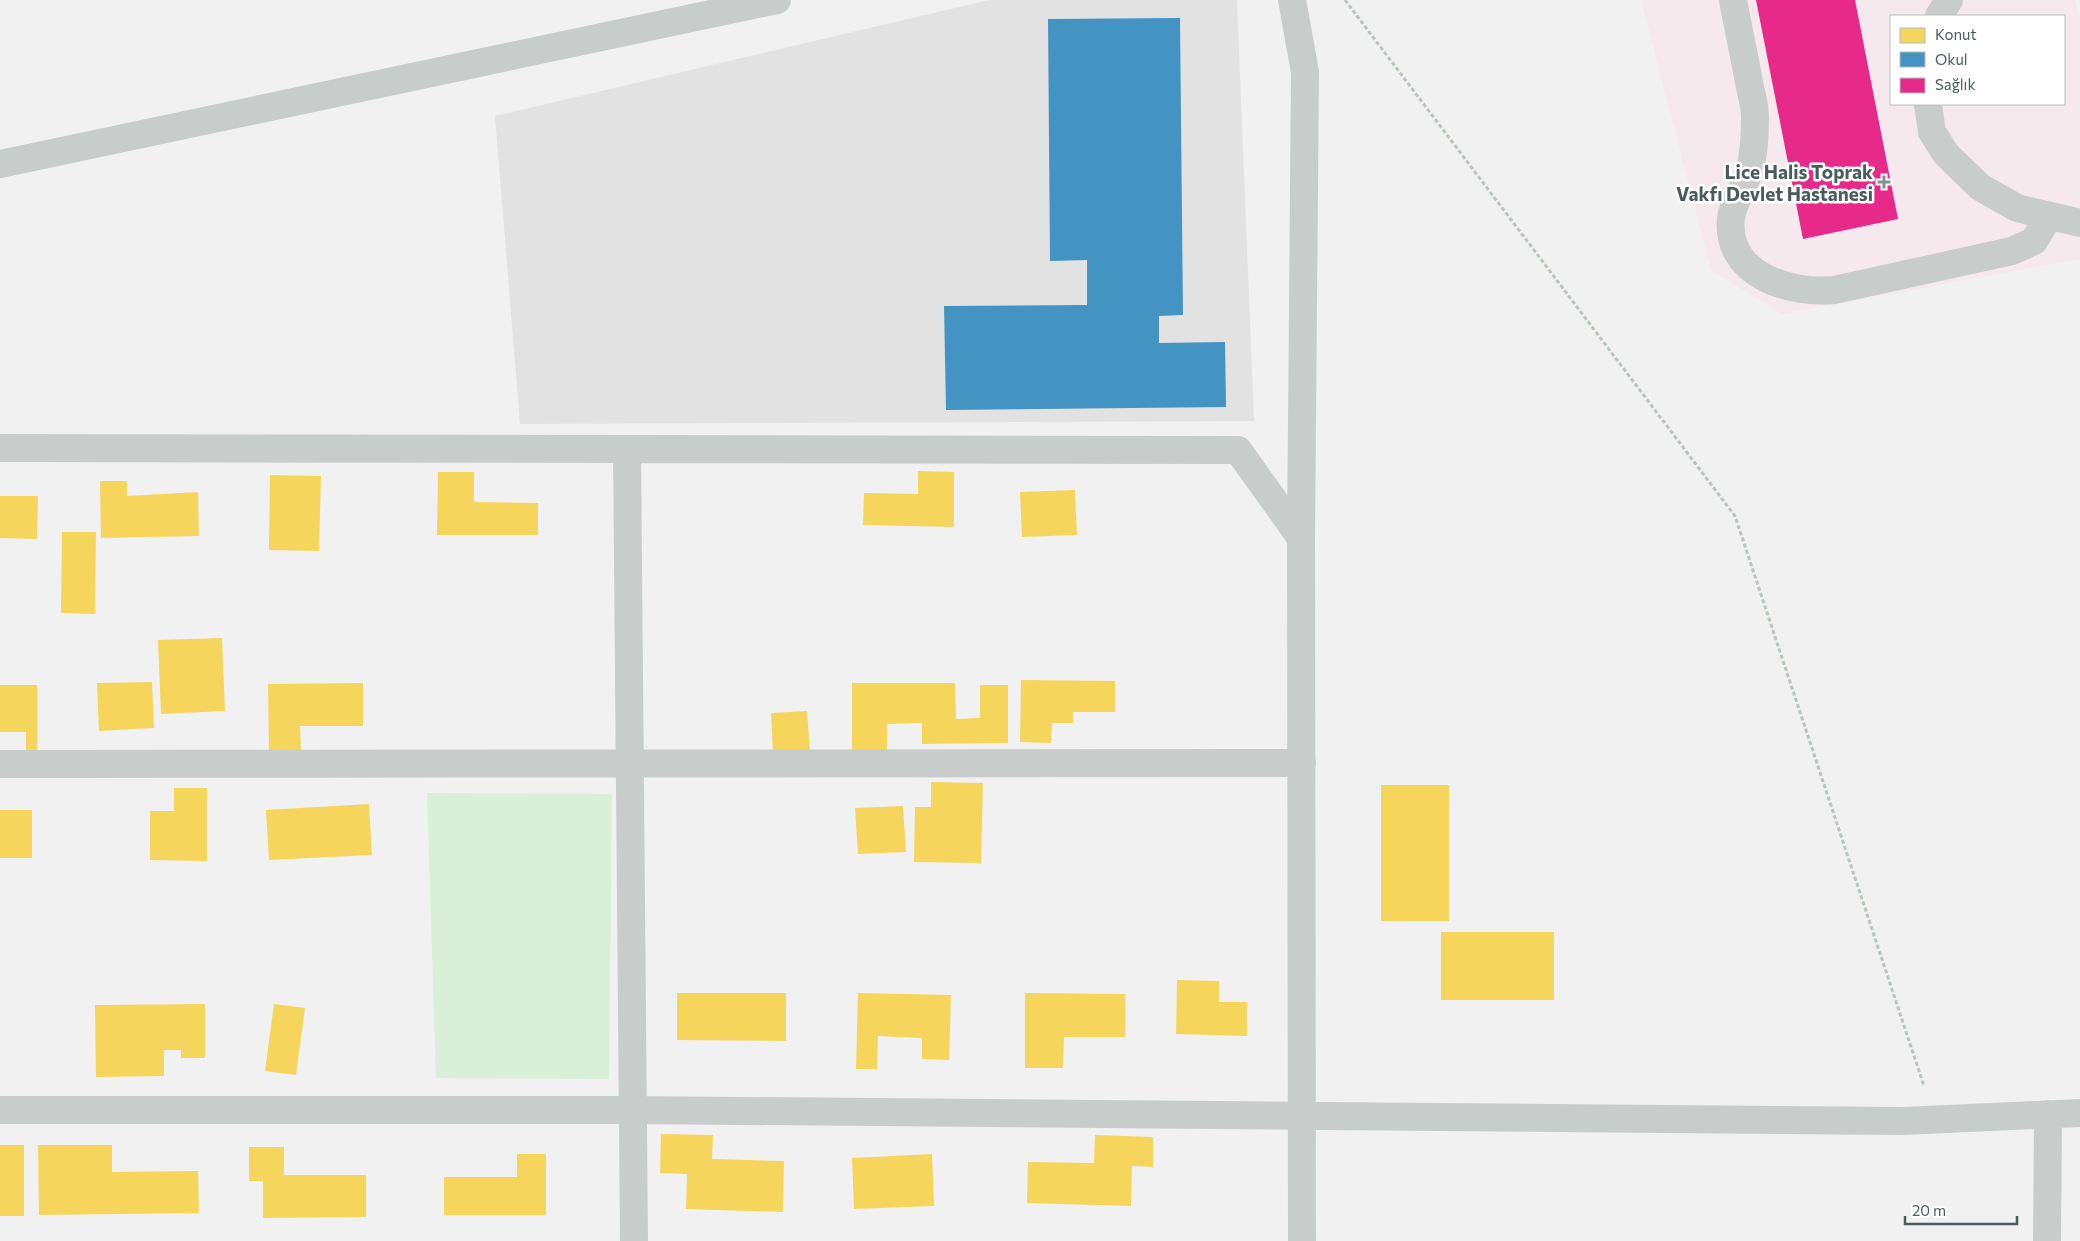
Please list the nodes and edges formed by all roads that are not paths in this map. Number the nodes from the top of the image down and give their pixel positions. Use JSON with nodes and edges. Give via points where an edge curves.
{"nodes":[{"id":1,"x":777,"y":0,"type":"edge"},
{"id":2,"x":1292,"y":0,"type":"edge"},
{"id":3,"x":1733,"y":0,"type":"edge"},
{"id":4,"x":1949,"y":0,"type":"edge"},
{"id":5,"x":1940,"y":15,"type":"edge"},
{"id":6,"x":1928,"y":105,"type":"edge"},
{"id":7,"x":0,"y":164,"type":"edge"},
{"id":8,"x":2049,"y":216,"type":"junction"},
{"id":9,"x":2080,"y":223,"type":"edge"},
{"id":10,"x":0,"y":448,"type":"edge"},
{"id":11,"x":626,"y":449,"type":"junction"},
{"id":12,"x":1301,"y":538,"type":"junction"},
{"id":13,"x":1302,"y":763,"type":"junction"},
{"id":14,"x":0,"y":764,"type":"edge"},
{"id":15,"x":629,"y":764,"type":"junction"},
{"id":16,"x":0,"y":1110,"type":"edge"},
{"id":17,"x":634,"y":1110,"type":"junction"},
{"id":18,"x":2080,"y":1113,"type":"edge"},
{"id":19,"x":2048,"y":1114,"type":"junction"},
{"id":20,"x":1303,"y":1116,"type":"junction"},
{"id":21,"x":634,"y":1241,"type":"edge"},
{"id":22,"x":1302,"y":1241,"type":"edge"},
{"id":23,"x":2047,"y":1241,"type":"edge"}],
"edges":[{"from":1,"to":7,"type":"street"},
{"from":2,"to":12,"type":"street","via":[[1305,72]]},
{"from":3,"to":8,"type":"street","via":[[1756,116],[1751,163],[1734,204],[1731,233],[1744,263],[1757,275],[1795,290],[1834,290],[2012,251],[2034,241]]},
{"from":4,"to":5,"type":"street"},
{"from":6,"to":8,"type":"street","via":[[1932,132],[1964,173],[2017,208]]},
{"from":8,"to":9,"type":"street"},
{"from":10,"to":11,"type":"street"},
{"from":11,"to":12,"type":"street","via":[[1238,450]]},
{"from":11,"to":15,"type":"street"},
{"from":12,"to":13,"type":"street"},
{"from":13,"to":15,"type":"street"},
{"from":13,"to":20,"type":"street"},
{"from":14,"to":15,"type":"street"},
{"from":15,"to":17,"type":"street"},
{"from":16,"to":17,"type":"street"},
{"from":17,"to":20,"type":"street"},
{"from":17,"to":21,"type":"street"},
{"from":18,"to":19,"type":"street"},
{"from":19,"to":20,"type":"street","via":[[1903,1121]]},
{"from":19,"to":23,"type":"street"},
{"from":20,"to":22,"type":"street"}]}
